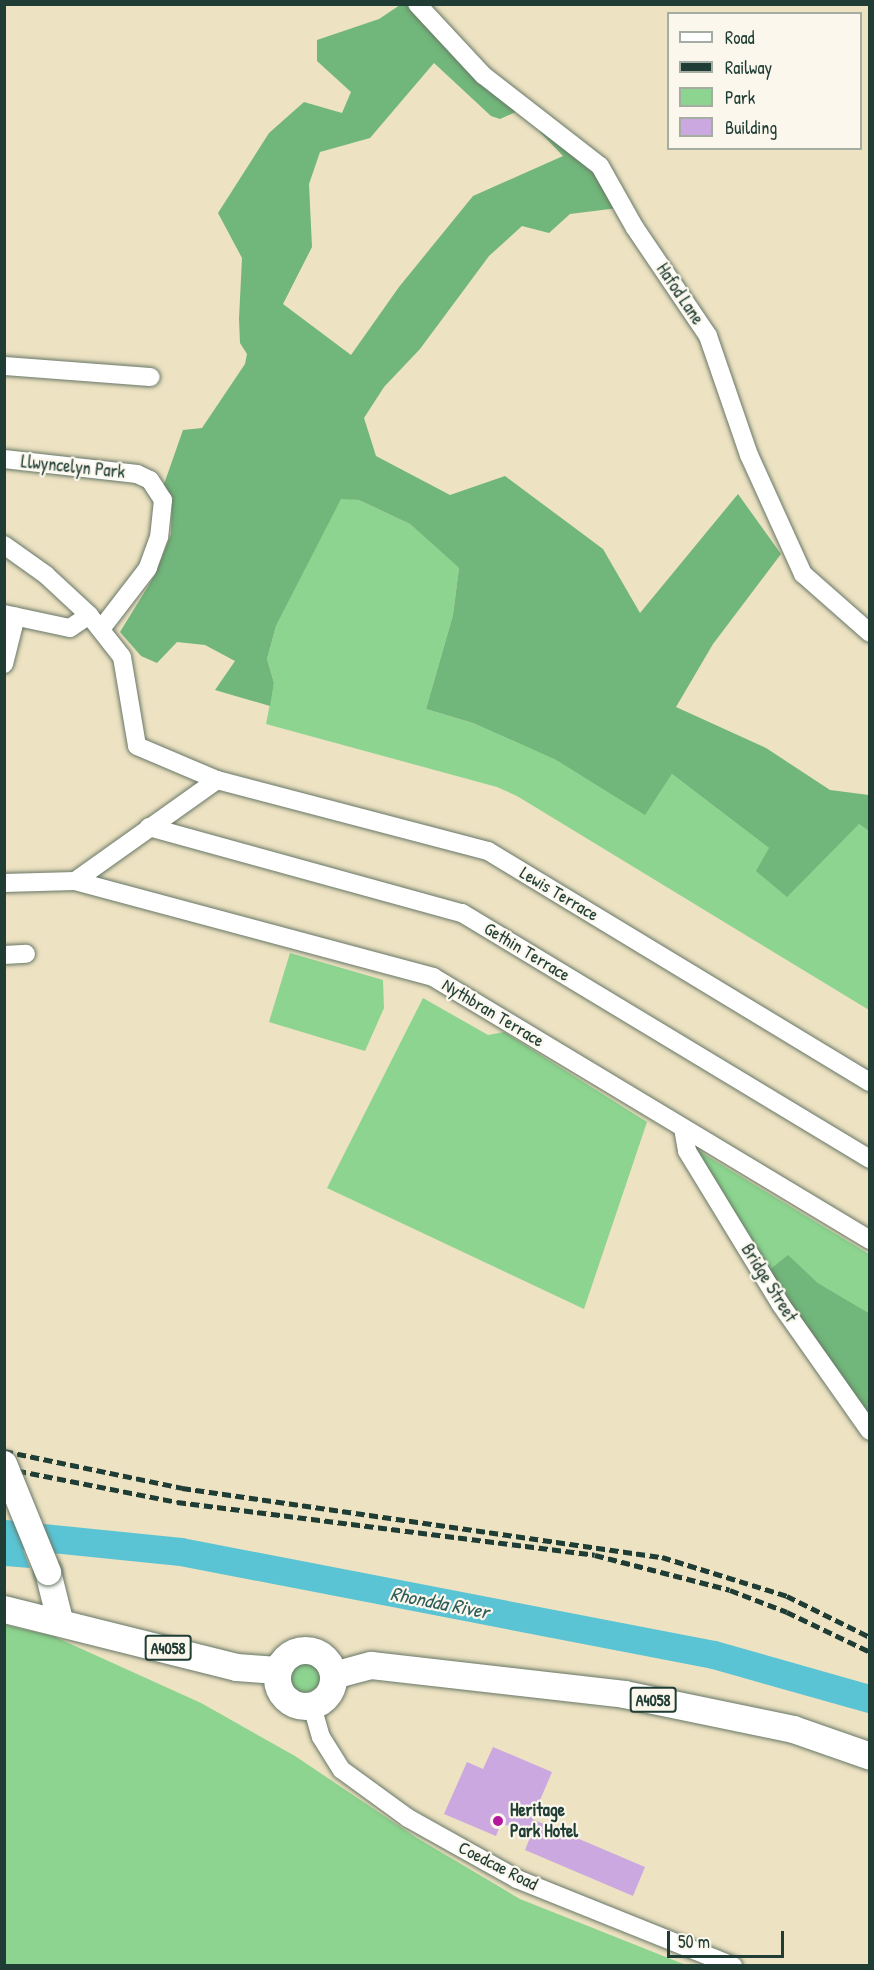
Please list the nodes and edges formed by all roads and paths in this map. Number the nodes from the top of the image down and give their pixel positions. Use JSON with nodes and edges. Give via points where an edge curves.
{"nodes":[{"id":1,"x":417,"y":4,"type":"edge"},
{"id":2,"x":4,"y":366,"type":"edge"},
{"id":3,"x":151,"y":377,"type":"dead end"},
{"id":4,"x":4,"y":459,"type":"edge"},
{"id":5,"x":4,"y":545,"type":"edge"},
{"id":6,"x":10,"y":615,"type":"edge"},
{"id":7,"x":88,"y":615,"type":"junction"},
{"id":8,"x":101,"y":629,"type":"junction"},
{"id":9,"x":870,"y":633,"type":"edge"},
{"id":10,"x":4,"y":664,"type":"edge"},
{"id":11,"x":217,"y":780,"type":"junction"},
{"id":12,"x":149,"y":827,"type":"junction"},
{"id":13,"x":75,"y":880,"type":"junction"},
{"id":14,"x":4,"y":883,"type":"edge"},
{"id":15,"x":26,"y":954,"type":"dead end"},
{"id":16,"x":4,"y":955,"type":"edge"},
{"id":17,"x":870,"y":1082,"type":"edge"},
{"id":18,"x":683,"y":1128,"type":"junction"},
{"id":19,"x":870,"y":1158,"type":"edge"},
{"id":20,"x":870,"y":1240,"type":"edge"},
{"id":21,"x":870,"y":1431,"type":"edge"},
{"id":22,"x":4,"y":1464,"type":"edge"},
{"id":23,"x":4,"y":1608,"type":"edge"},
{"id":24,"x":60,"y":1620,"type":"junction"},
{"id":25,"x":277,"y":1670,"type":"junction"},
{"id":26,"x":333,"y":1675,"type":"junction"},
{"id":27,"x":312,"y":1706,"type":"junction"},
{"id":28,"x":870,"y":1756,"type":"edge"},
{"id":29,"x":721,"y":1964,"type":"edge"}],
"edges":[{"from":1,"to":9,"type":"street","name":"Hafod Lane","via":[[483,75],[600,166],[708,336],[749,455],[803,573]]},
{"from":2,"to":3,"type":"street"},
{"from":4,"to":8,"type":"street","name":"Llwyncelyn Park","via":[[137,474],[150,480],[163,500],[159,537],[147,568]]},
{"from":5,"to":7,"type":"street","via":[[46,575]]},
{"from":6,"to":7,"type":"street","via":[[70,628]]},
{"from":6,"to":10,"type":"street"},
{"from":7,"to":8,"type":"street"},
{"from":8,"to":11,"type":"street","name":"Lewis Terrace","via":[[122,657],[137,746]]},
{"from":11,"to":12,"type":"street"},
{"from":11,"to":17,"type":"street","name":"Lewis Terrace","via":[[488,851]]},
{"from":12,"to":13,"type":"street"},
{"from":12,"to":19,"type":"street","name":"Gethin Terrace","via":[[462,913]]},
{"from":13,"to":14,"type":"street","name":"Nythbran Terrace"},
{"from":13,"to":18,"type":"street","name":"Nythbran Terrace","via":[[433,977]]},
{"from":15,"to":16,"type":"street"},
{"from":18,"to":20,"type":"street","name":"Nythbran Terrace"},
{"from":18,"to":21,"type":"street","name":"Bridge Street","via":[[687,1151],[781,1305]]},
{"from":22,"to":24,"type":"main road","bridge":true,"via":[[48,1572]]},
{"from":23,"to":24,"type":"main road","number":"A4058"},
{"from":24,"to":25,"type":"main road","number":"A4058","via":[[236,1667]]},
{"from":25,"to":26,"type":"main road","via":[[291,1653],[311,1650],[328,1661]]},
{"from":25,"to":27,"type":"main road","via":[[276,1682],[286,1700]]},
{"from":26,"to":27,"type":"main road","via":[[328,1694]]},
{"from":26,"to":28,"type":"main road","number":"A4058","via":[[371,1665],[624,1694],[793,1730]]},
{"from":27,"to":29,"type":"street","name":"Coedcae Road","via":[[321,1737],[342,1770],[408,1818],[517,1879]]}]}
